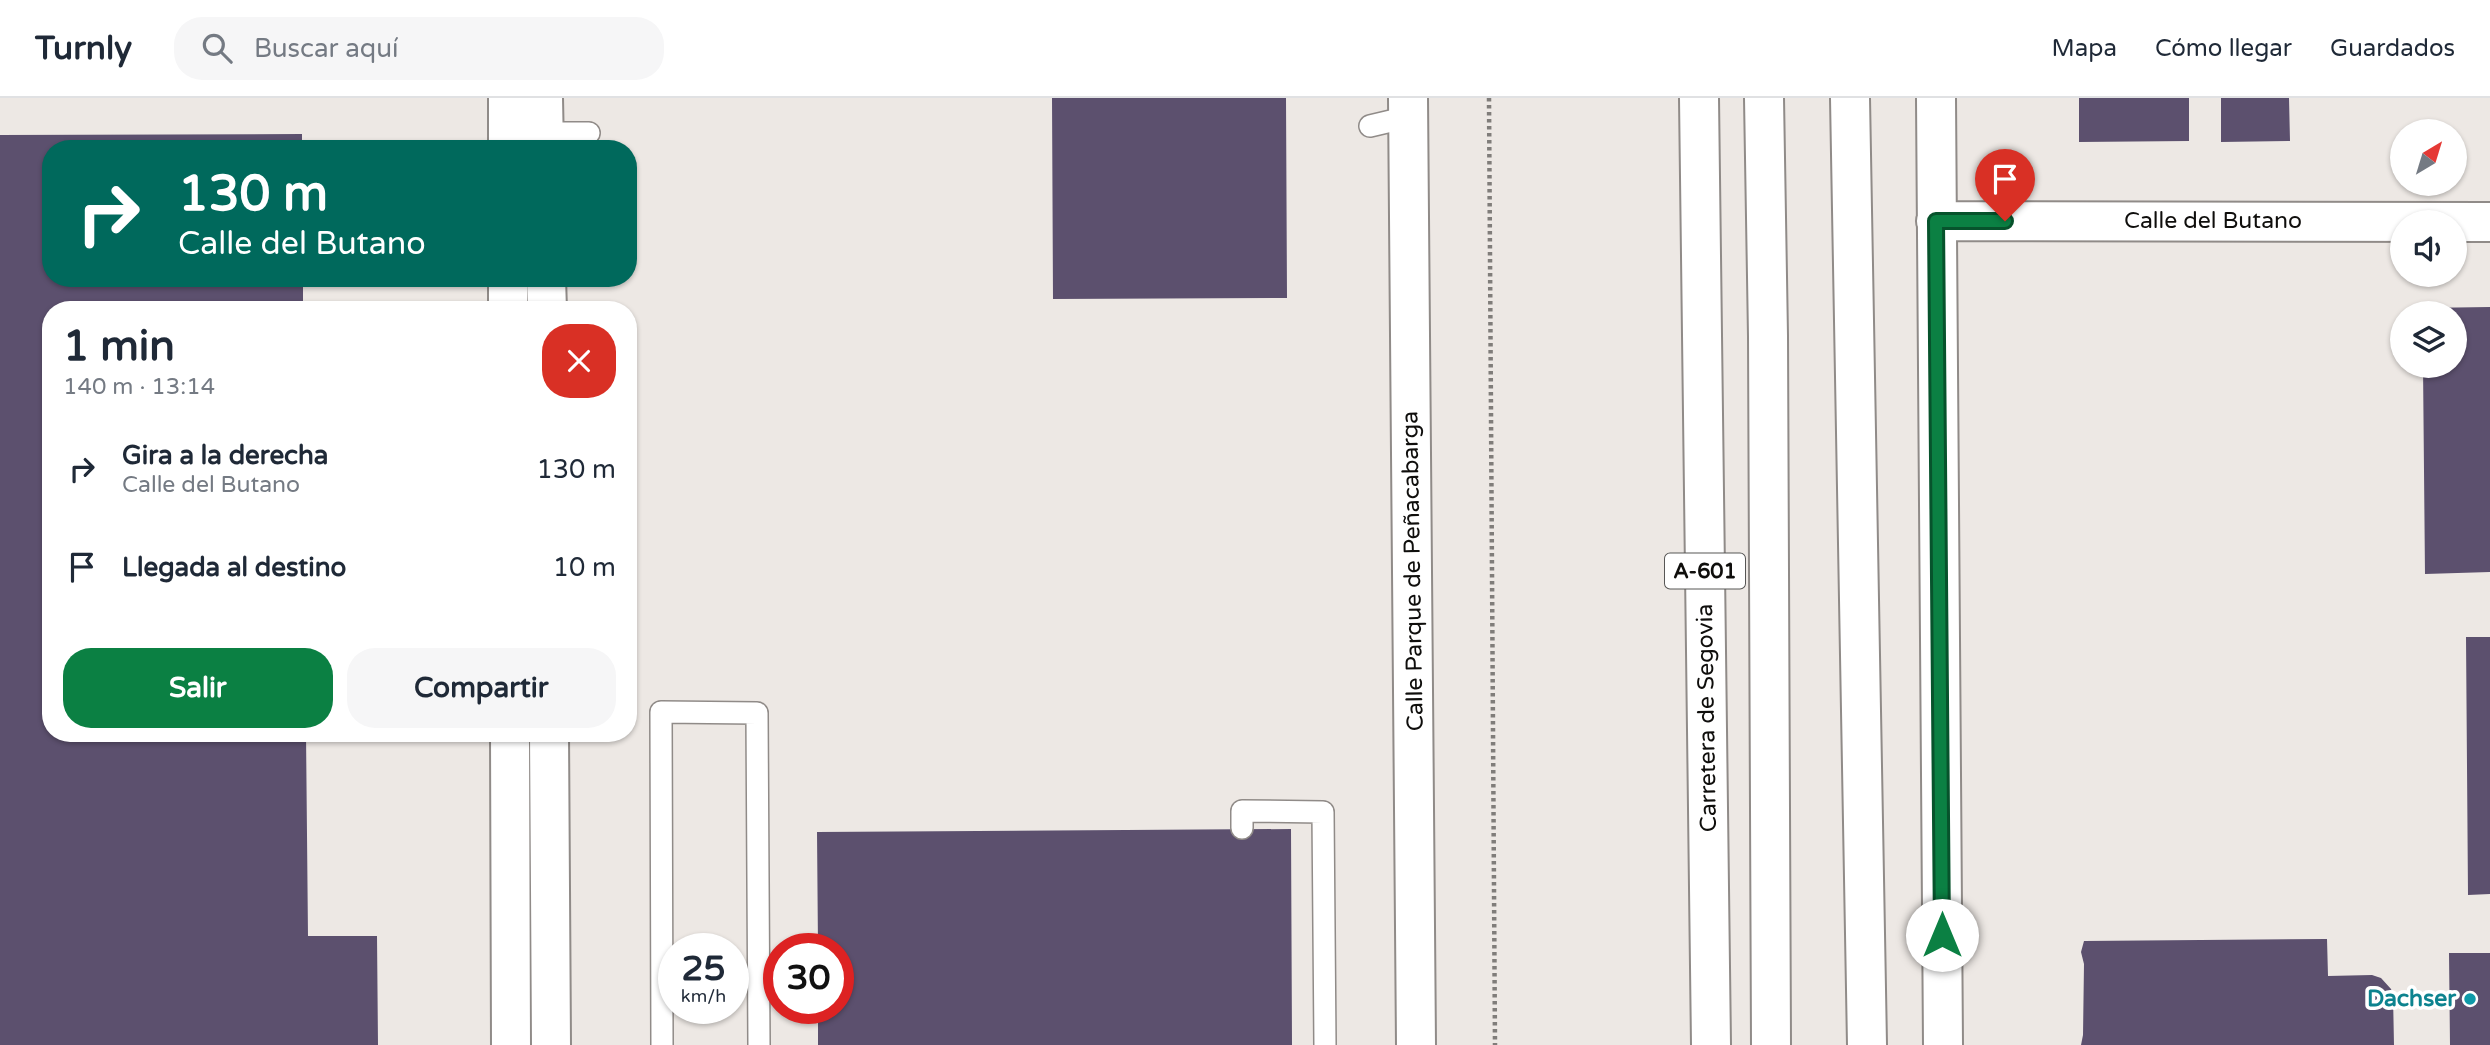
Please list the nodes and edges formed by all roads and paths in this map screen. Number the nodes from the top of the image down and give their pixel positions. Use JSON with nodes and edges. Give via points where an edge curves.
{"nodes":[{"id":1,"x":508,"y":98,"type":"edge"},
{"id":2,"x":1489,"y":98,"type":"edge"},
{"id":3,"x":1699,"y":98,"type":"edge"},
{"id":4,"x":1764,"y":98,"type":"edge"},
{"id":5,"x":1850,"y":98,"type":"edge"},
{"id":6,"x":1936,"y":98,"type":"edge"},
{"id":7,"x":1408,"y":107,"type":"edge"},
{"id":8,"x":544,"y":127,"type":"edge"},
{"id":9,"x":1370,"y":127,"type":"dead end"},
{"id":10,"x":589,"y":133,"type":"dead end"},
{"id":11,"x":508,"y":140,"type":"edge"},
{"id":12,"x":1936,"y":221,"type":"junction"},
{"id":13,"x":2490,"y":222,"type":"edge"},
{"id":14,"x":510,"y":742,"type":"edge"},
{"id":15,"x":550,"y":742,"type":"edge"},
{"id":16,"x":1242,"y":828,"type":"dead end"},
{"id":17,"x":512,"y":1045,"type":"edge"},
{"id":18,"x":551,"y":1045,"type":"edge"},
{"id":19,"x":662,"y":1045,"type":"edge"},
{"id":20,"x":759,"y":1045,"type":"edge"},
{"id":21,"x":1325,"y":1045,"type":"edge"},
{"id":22,"x":1416,"y":1045,"type":"edge"},
{"id":23,"x":1495,"y":1045,"type":"edge"},
{"id":24,"x":1711,"y":1045,"type":"edge"},
{"id":25,"x":1771,"y":1045,"type":"edge"},
{"id":26,"x":1867,"y":1045,"type":"edge"},
{"id":27,"x":1943,"y":1045,"type":"edge"}],
"edges":[{"from":1,"to":11,"type":"main road"},
{"from":2,"to":23,"type":"path"},
{"from":3,"to":24,"type":"main road","name":"Carretera de Segovia","number":"A-601"},
{"from":4,"to":25,"type":"main road","number":"A-601"},
{"from":5,"to":26,"type":"main road"},
{"from":6,"to":12,"type":"main road"},
{"from":7,"to":9,"type":"lane"},
{"from":7,"to":22,"type":"main road","name":"Calle Parque de Peñacabarga"},
{"from":8,"to":10,"type":"lane"},
{"from":12,"to":13,"type":"main road","name":"Calle del Butano"},
{"from":12,"to":27,"type":"main road"},
{"from":14,"to":17,"type":"main road"},
{"from":15,"to":18,"type":"main road"},
{"from":16,"to":21,"type":"lane","via":[[1242,811],[1323,812]]},
{"from":19,"to":20,"type":"lane","via":[[660,712],[757,713]]}]}
